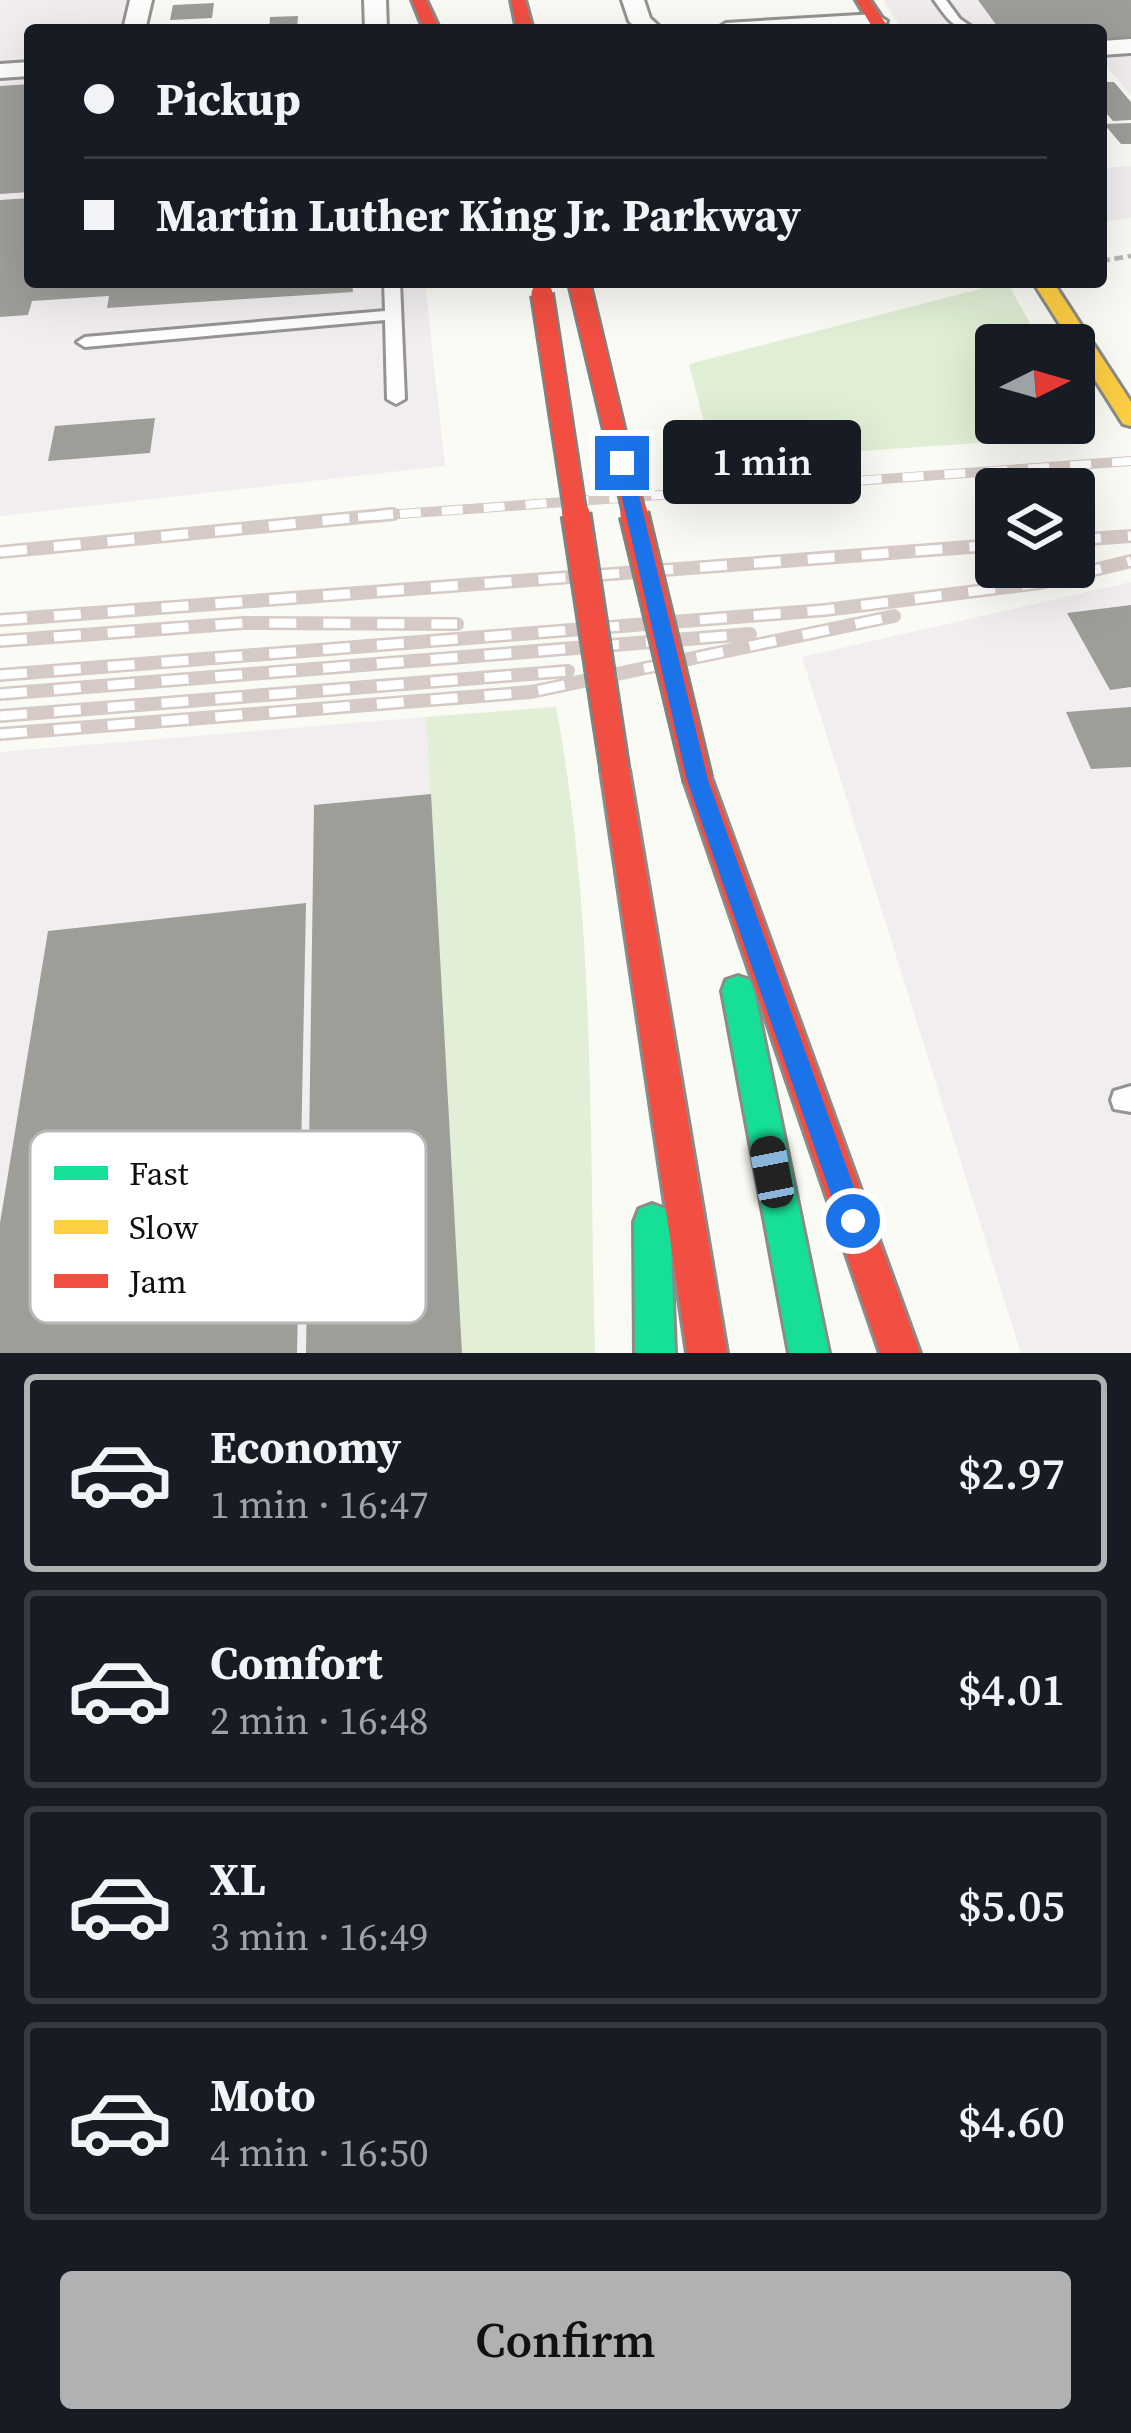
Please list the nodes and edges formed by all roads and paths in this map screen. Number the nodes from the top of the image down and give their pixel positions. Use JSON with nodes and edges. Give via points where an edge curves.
{"nodes":[{"id":1,"x":940,"y":0,"type":"edge"},
{"id":2,"x":874,"y":17,"type":"edge"},
{"id":3,"x":796,"y":24,"type":"edge"},
{"id":4,"x":960,"y":24,"type":"edge"},
{"id":5,"x":392,"y":288,"type":"edge"},
{"id":6,"x":541,"y":288,"type":"edge"},
{"id":7,"x":580,"y":288,"type":"edge"},
{"id":8,"x":1047,"y":288,"type":"edge"},
{"id":9,"x":393,"y":315,"type":"junction"},
{"id":10,"x":85,"y":342,"type":"dead end"},
{"id":11,"x":395,"y":399,"type":"dead end"},
{"id":12,"x":1131,"y":419,"type":"edge"},
{"id":13,"x":615,"y":770,"type":"junction"},
{"id":14,"x":698,"y":780,"type":"junction"},
{"id":15,"x":655,"y":1353,"type":"edge"},
{"id":16,"x":707,"y":1353,"type":"edge"},
{"id":17,"x":808,"y":1353,"type":"edge"},
{"id":18,"x":900,"y":1353,"type":"edge"}],
"edges":[{"from":1,"to":4,"type":"lane"},
{"from":2,"to":3,"type":"street"},
{"from":5,"to":9,"type":"lane"},
{"from":6,"to":13,"type":"main road","bridge":true},
{"from":7,"to":14,"type":"main road","bridge":true},
{"from":8,"to":12,"type":"main road"},
{"from":9,"to":10,"type":"lane"},
{"from":9,"to":11,"type":"lane"},
{"from":13,"to":15,"type":"main road","via":[[650,1176]]},
{"from":13,"to":16,"type":"main road"},
{"from":14,"to":17,"type":"main road"},
{"from":14,"to":18,"type":"main road"}]}
